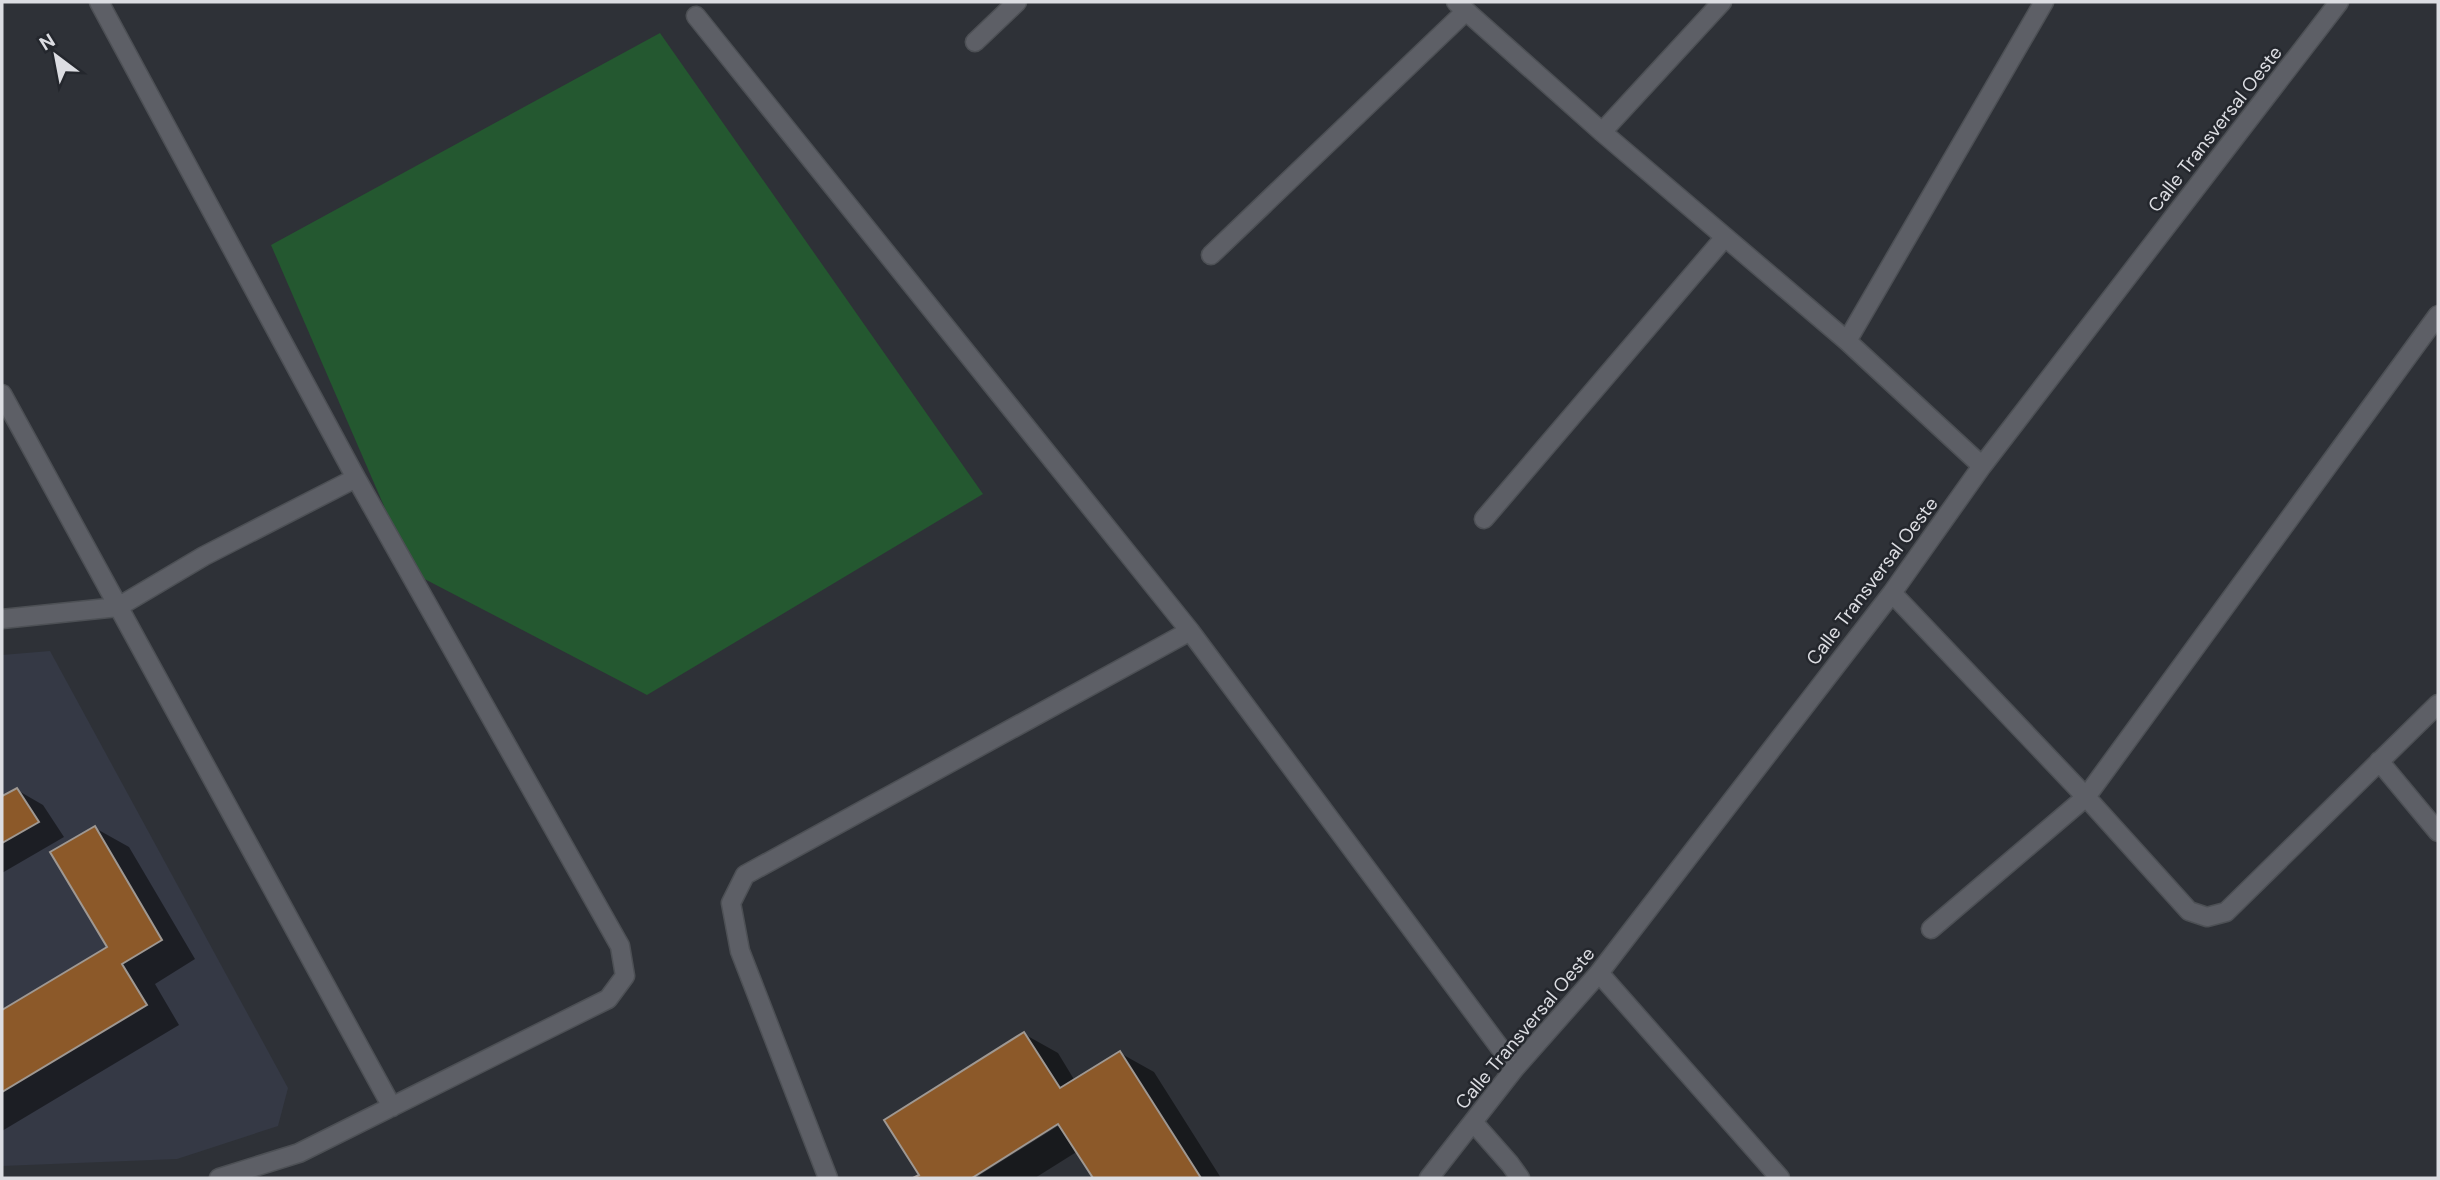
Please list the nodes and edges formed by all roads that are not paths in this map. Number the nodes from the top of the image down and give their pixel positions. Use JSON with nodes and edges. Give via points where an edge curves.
{"nodes":[{"id":1,"x":99,"y":2,"type":"edge"},
{"id":2,"x":1017,"y":2,"type":"edge"},
{"id":3,"x":1722,"y":2,"type":"edge"},
{"id":4,"x":2044,"y":2,"type":"edge"},
{"id":5,"x":2339,"y":2,"type":"edge"},
{"id":6,"x":1461,"y":6,"type":"edge"},
{"id":7,"x":696,"y":16,"type":"dead end"},
{"id":8,"x":975,"y":42,"type":"dead end"},
{"id":9,"x":1602,"y":132,"type":"junction"},
{"id":10,"x":1725,"y":237,"type":"junction"},
{"id":11,"x":1211,"y":255,"type":"dead end"},
{"id":12,"x":2438,"y":315,"type":"edge"},
{"id":13,"x":1847,"y":341,"type":"junction"},
{"id":14,"x":2,"y":394,"type":"edge"},
{"id":15,"x":1982,"y":466,"type":"junction"},
{"id":16,"x":356,"y":478,"type":"junction"},
{"id":17,"x":1484,"y":519,"type":"dead end"},
{"id":18,"x":1892,"y":593,"type":"junction"},
{"id":19,"x":118,"y":607,"type":"junction"},
{"id":20,"x":2,"y":619,"type":"edge"},
{"id":21,"x":1190,"y":631,"type":"junction"},
{"id":22,"x":2438,"y":704,"type":"edge"},
{"id":23,"x":2379,"y":761,"type":"junction"},
{"id":24,"x":2086,"y":797,"type":"junction"},
{"id":25,"x":2438,"y":832,"type":"edge"},
{"id":26,"x":1931,"y":929,"type":"dead end"},
{"id":27,"x":1599,"y":974,"type":"junction"},
{"id":28,"x":1515,"y":1068,"type":"junction"},
{"id":29,"x":392,"y":1107,"type":"junction"},
{"id":30,"x":1473,"y":1122,"type":"junction"},
{"id":31,"x":219,"y":1178,"type":"edge"},
{"id":32,"x":828,"y":1178,"type":"edge"},
{"id":33,"x":1429,"y":1178,"type":"edge"},
{"id":34,"x":1520,"y":1178,"type":"edge"},
{"id":35,"x":1780,"y":1178,"type":"edge"}],
"edges":[{"from":1,"to":16,"type":"street"},
{"from":2,"to":8,"type":"street"},
{"from":3,"to":9,"type":"street"},
{"from":4,"to":13,"type":"street"},
{"from":5,"to":15,"type":"street","name":"Calle Transversal Oeste"},
{"from":6,"to":9,"type":"street"},
{"from":6,"to":11,"type":"street"},
{"from":7,"to":21,"type":"street"},
{"from":9,"to":10,"type":"street"},
{"from":10,"to":13,"type":"street"},
{"from":10,"to":17,"type":"street"},
{"from":12,"to":24,"type":"street"},
{"from":13,"to":15,"type":"street"},
{"from":14,"to":19,"type":"street"},
{"from":15,"to":18,"type":"street","name":"Calle Transversal Oeste"},
{"from":16,"to":19,"type":"street","via":[[204,556]]},
{"from":16,"to":29,"type":"street","via":[[620,946],[625,976],[608,999]]},
{"from":18,"to":24,"type":"street"},
{"from":18,"to":27,"type":"street","name":"Calle Transversal Oeste"},
{"from":19,"to":20,"type":"street"},
{"from":19,"to":29,"type":"street"},
{"from":21,"to":28,"type":"street"},
{"from":21,"to":32,"type":"street","via":[[745,875],[731,903],[740,951]]},
{"from":22,"to":23,"type":"street"},
{"from":23,"to":24,"type":"street","via":[[2225,912],[2207,917],[2189,911]]},
{"from":23,"to":25,"type":"street"},
{"from":24,"to":26,"type":"street"},
{"from":27,"to":28,"type":"street","name":"Calle Transversal Oeste"},
{"from":27,"to":35,"type":"street"},
{"from":28,"to":30,"type":"street","name":"Calle Transversal Oeste"},
{"from":29,"to":31,"type":"street","via":[[299,1153]]},
{"from":30,"to":33,"type":"street","name":"Calle Transversal Oeste"},
{"from":30,"to":34,"type":"street"}]}
